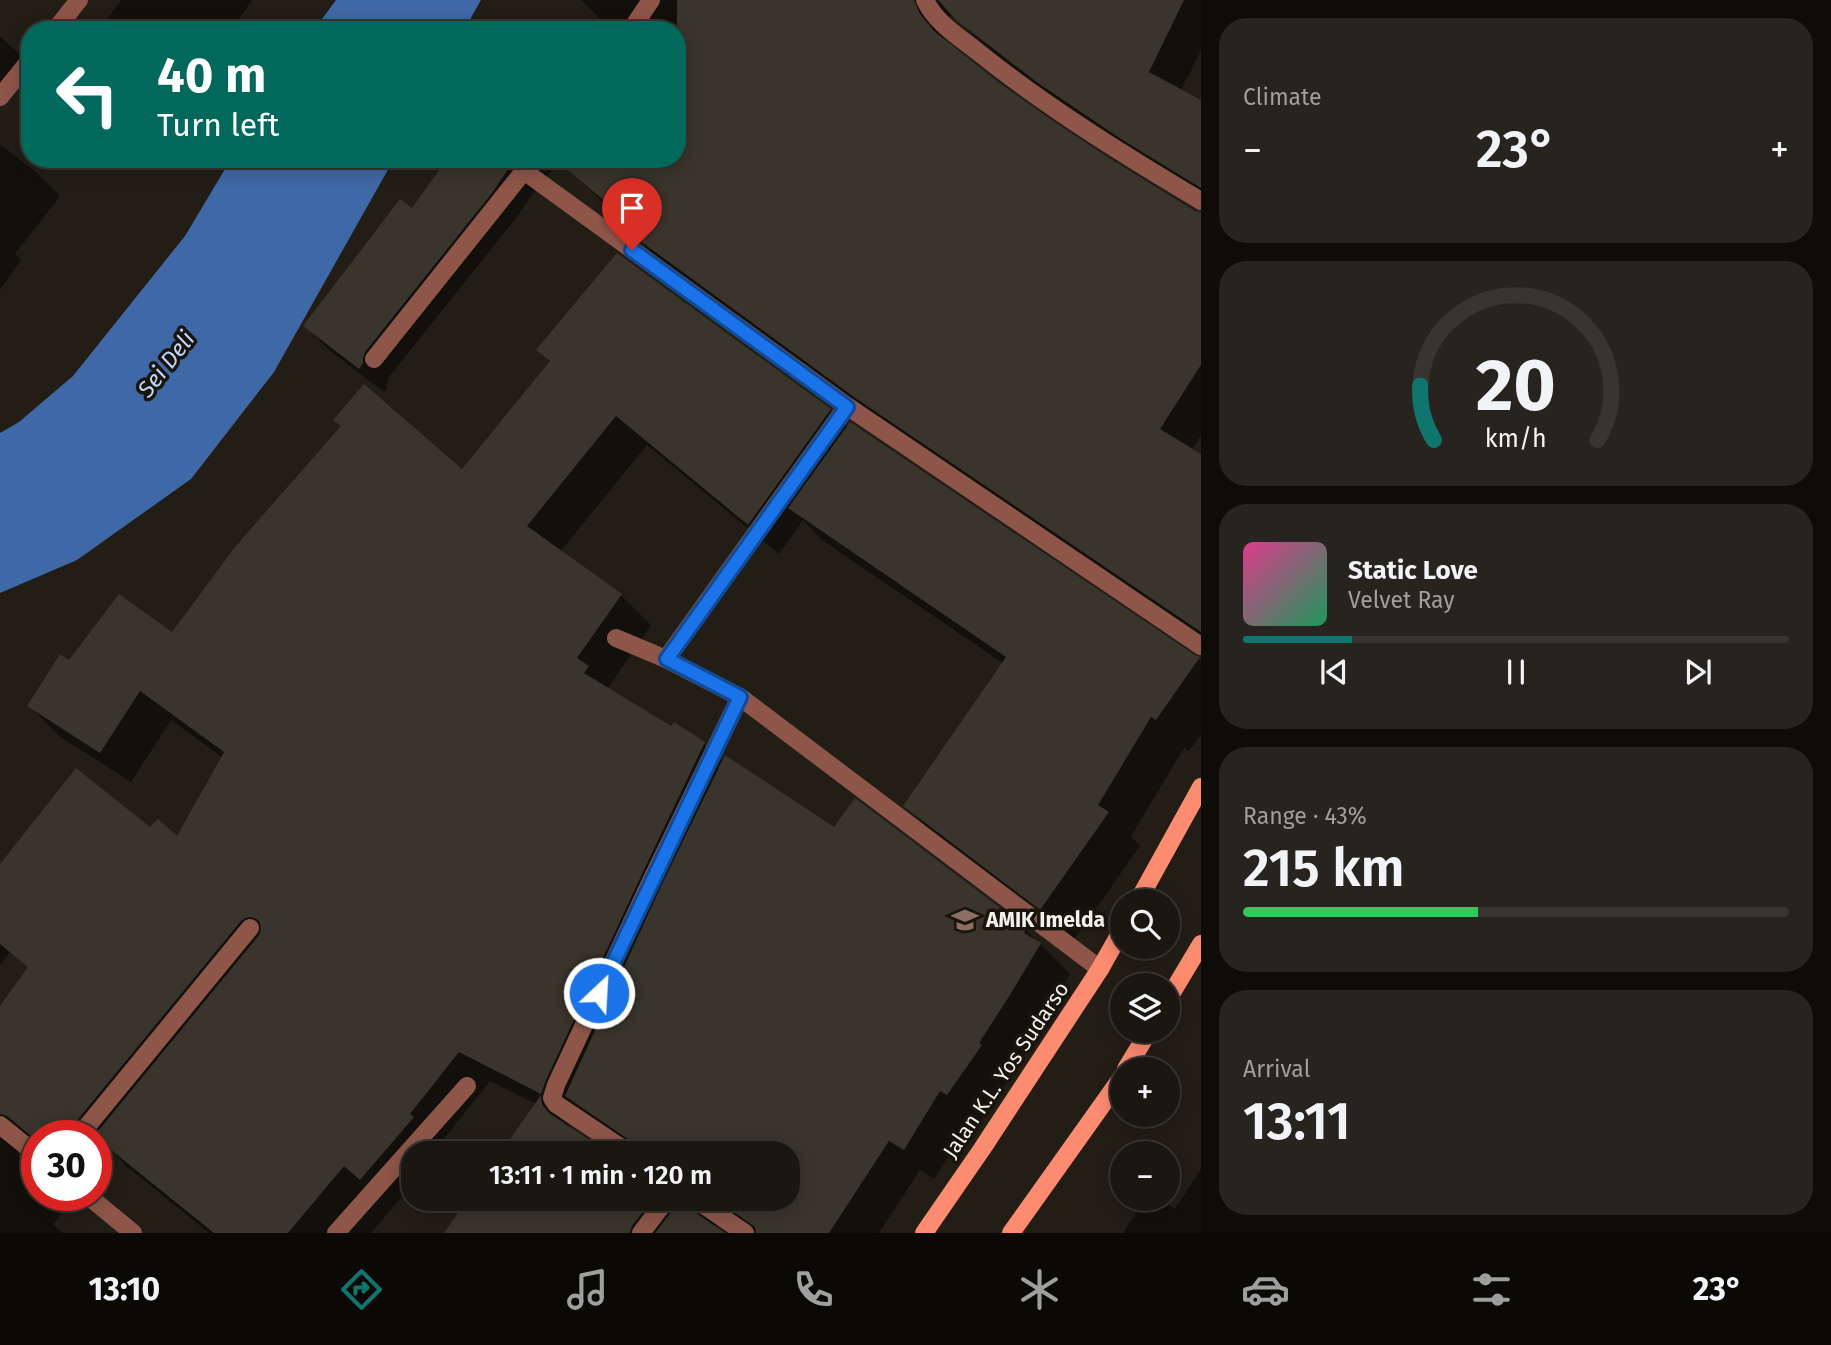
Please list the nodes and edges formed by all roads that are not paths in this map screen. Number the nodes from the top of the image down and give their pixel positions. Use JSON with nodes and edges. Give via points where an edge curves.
{"nodes":[{"id":1,"x":79,"y":0,"type":"edge"},
{"id":2,"x":651,"y":0,"type":"edge"},
{"id":3,"x":925,"y":0,"type":"edge"},
{"id":4,"x":62,"y":21,"type":"edge"},
{"id":5,"x":637,"y":21,"type":"edge"},
{"id":6,"x":21,"y":71,"type":"edge"},
{"id":7,"x":0,"y":97,"type":"edge"},
{"id":8,"x":526,"y":168,"type":"edge"},
{"id":9,"x":532,"y":168,"type":"edge"},
{"id":10,"x":1201,"y":201,"type":"edge"},
{"id":11,"x":374,"y":359,"type":"dead end"},
{"id":12,"x":847,"y":407,"type":"junction"},
{"id":13,"x":616,"y":638,"type":"dead end"},
{"id":14,"x":1201,"y":646,"type":"edge"},
{"id":15,"x":667,"y":659,"type":"junction"},
{"id":16,"x":740,"y":697,"type":"junction"},
{"id":17,"x":1201,"y":787,"type":"edge"},
{"id":18,"x":1145,"y":889,"type":"edge"},
{"id":19,"x":250,"y":928,"type":"dead end"},
{"id":20,"x":1201,"y":944,"type":"edge"},
{"id":21,"x":1110,"y":952,"type":"edge"},
{"id":22,"x":1100,"y":970,"type":"junction"},
{"id":23,"x":1180,"y":979,"type":"edge"},
{"id":24,"x":467,"y":1086,"type":"dead end"},
{"id":25,"x":1110,"y":1094,"type":"edge"},
{"id":26,"x":92,"y":1120,"type":"edge"},
{"id":27,"x":0,"y":1125,"type":"edge"},
{"id":28,"x":21,"y":1141,"type":"edge"},
{"id":29,"x":611,"y":1141,"type":"edge"},
{"id":30,"x":106,"y":1211,"type":"edge"},
{"id":31,"x":658,"y":1211,"type":"edge"},
{"id":32,"x":713,"y":1211,"type":"edge"},
{"id":33,"x":133,"y":1233,"type":"edge"},
{"id":34,"x":336,"y":1233,"type":"edge"},
{"id":35,"x":641,"y":1233,"type":"edge"},
{"id":36,"x":745,"y":1233,"type":"edge"},
{"id":37,"x":924,"y":1233,"type":"edge"},
{"id":38,"x":1011,"y":1233,"type":"edge"}],
"edges":[{"from":1,"to":4,"type":"street"},
{"from":2,"to":5,"type":"street"},
{"from":3,"to":10,"type":"street","via":[[934,17],[999,69],[1100,140]]},
{"from":6,"to":7,"type":"street"},
{"from":8,"to":11,"type":"street"},
{"from":9,"to":12,"type":"street"},
{"from":12,"to":14,"type":"street"},
{"from":12,"to":15,"type":"street"},
{"from":13,"to":15,"type":"street"},
{"from":15,"to":16,"type":"street"},
{"from":16,"to":22,"type":"street"},
{"from":16,"to":29,"type":"street","via":[[552,1098]]},
{"from":17,"to":18,"type":"main road"},
{"from":19,"to":26,"type":"street"},
{"from":20,"to":23,"type":"main road"},
{"from":21,"to":22,"type":"main road","name":"Jalan K.L. Yos Sudarso"},
{"from":22,"to":37,"type":"main road","name":"Jalan K.L. Yos Sudarso"},
{"from":24,"to":34,"type":"street"},
{"from":25,"to":38,"type":"main road"},
{"from":27,"to":28,"type":"street"},
{"from":30,"to":33,"type":"street"},
{"from":31,"to":35,"type":"street"},
{"from":32,"to":36,"type":"street"}]}
